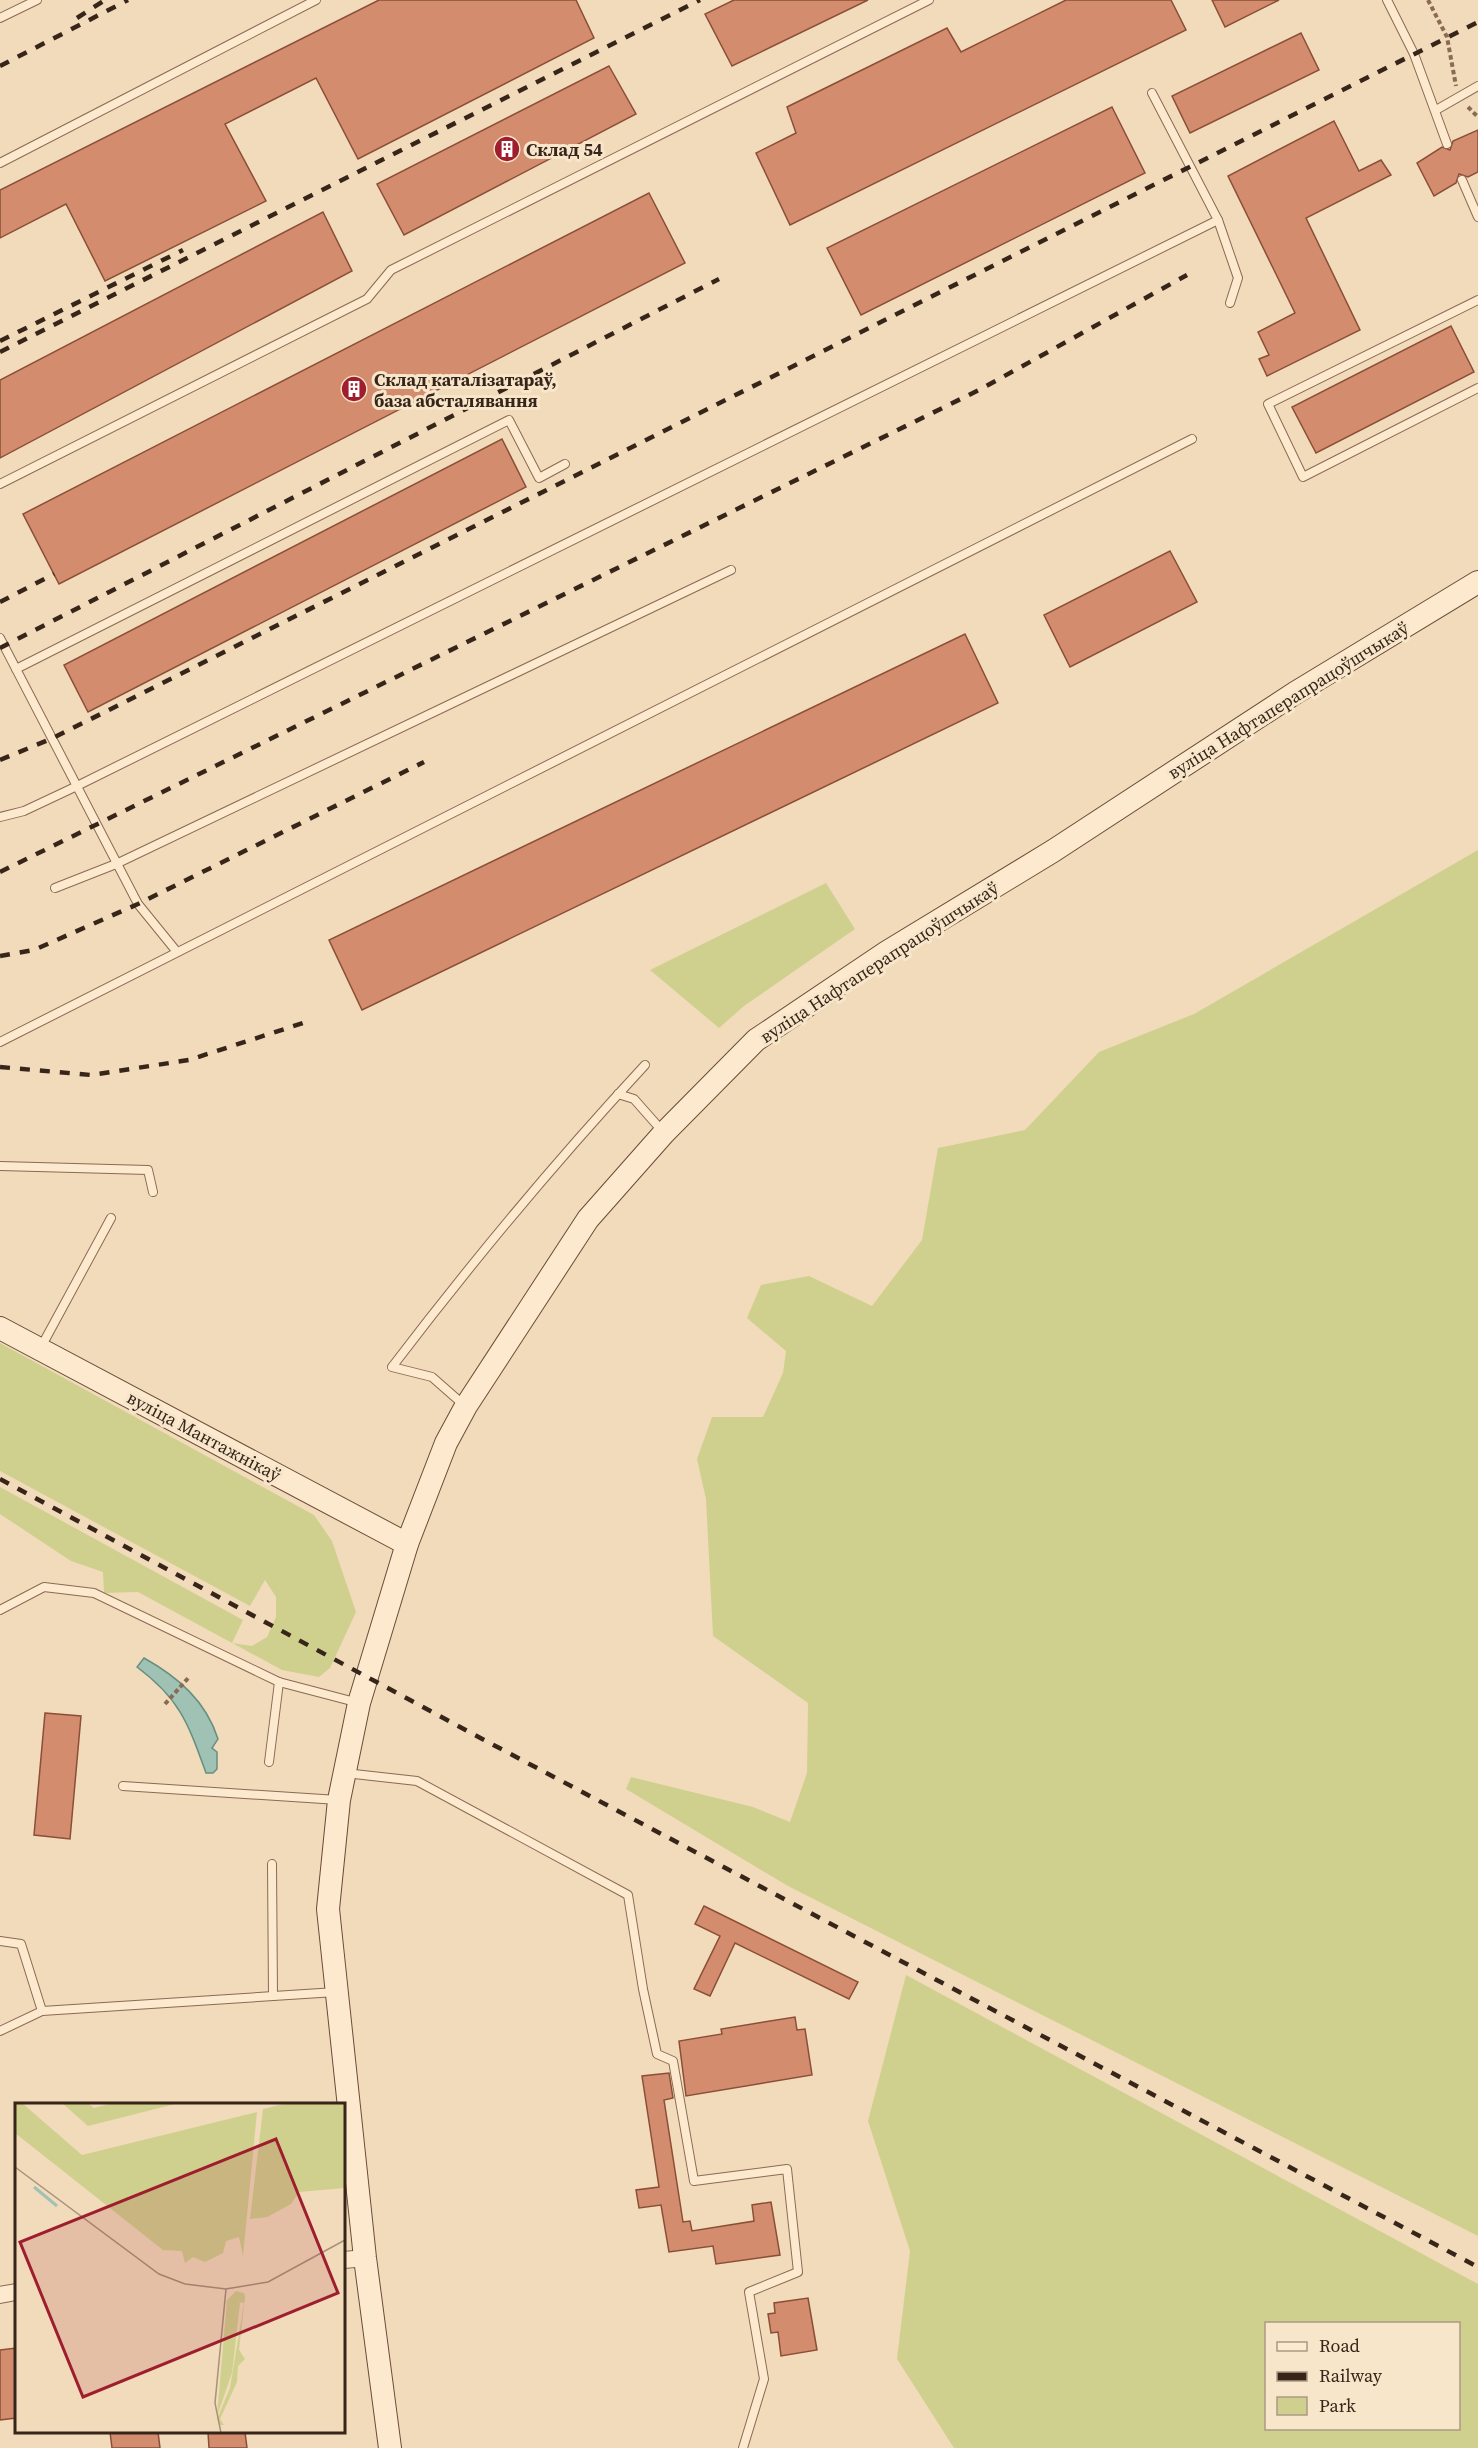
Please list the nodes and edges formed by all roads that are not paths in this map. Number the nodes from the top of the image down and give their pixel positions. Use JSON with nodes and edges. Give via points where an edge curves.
{"nodes":[{"id":1,"x":37,"y":0,"type":"edge"},
{"id":2,"x":316,"y":0,"type":"edge"},
{"id":3,"x":929,"y":0,"type":"edge"},
{"id":4,"x":1387,"y":0,"type":"edge"},
{"id":5,"x":0,"y":18,"type":"edge"},
{"id":6,"x":1478,"y":86,"type":"edge"},
{"id":7,"x":1152,"y":93,"type":"dead end"},
{"id":8,"x":1436,"y":110,"type":"junction"},
{"id":9,"x":1447,"y":144,"type":"dead end"},
{"id":10,"x":0,"y":163,"type":"edge"},
{"id":11,"x":1462,"y":180,"type":"dead end"},
{"id":12,"x":1478,"y":217,"type":"edge"},
{"id":13,"x":1218,"y":220,"type":"junction"},
{"id":14,"x":1478,"y":300,"type":"edge"},
{"id":15,"x":1230,"y":303,"type":"dead end"},
{"id":16,"x":1478,"y":388,"type":"edge"},
{"id":17,"x":1191,"y":439,"type":"dead end"},
{"id":18,"x":565,"y":464,"type":"dead end"},
{"id":19,"x":0,"y":484,"type":"edge"},
{"id":20,"x":731,"y":570,"type":"dead end"},
{"id":21,"x":1478,"y":582,"type":"edge"},
{"id":22,"x":0,"y":638,"type":"edge"},
{"id":23,"x":16,"y":669,"type":"junction"},
{"id":24,"x":75,"y":788,"type":"junction"},
{"id":25,"x":0,"y":817,"type":"edge"},
{"id":26,"x":116,"y":864,"type":"junction"},
{"id":27,"x":55,"y":888,"type":"dead end"},
{"id":28,"x":177,"y":952,"type":"junction"},
{"id":29,"x":0,"y":1042,"type":"edge"},
{"id":30,"x":645,"y":1065,"type":"dead end"},
{"id":31,"x":618,"y":1094,"type":"junction"},
{"id":32,"x":664,"y":1133,"type":"junction"},
{"id":33,"x":0,"y":1166,"type":"edge"},
{"id":34,"x":153,"y":1192,"type":"dead end"},
{"id":35,"x":111,"y":1218,"type":"dead end"},
{"id":36,"x":0,"y":1328,"type":"edge"},
{"id":37,"x":40,"y":1349,"type":"junction"},
{"id":38,"x":466,"y":1406,"type":"junction"},
{"id":39,"x":407,"y":1544,"type":"junction"},
{"id":40,"x":0,"y":1610,"type":"edge"},
{"id":41,"x":279,"y":1682,"type":"junction"},
{"id":42,"x":359,"y":1703,"type":"junction"},
{"id":43,"x":269,"y":1762,"type":"dead end"},
{"id":44,"x":344,"y":1773,"type":"junction"},
{"id":45,"x":123,"y":1786,"type":"dead end"},
{"id":46,"x":339,"y":1800,"type":"junction"},
{"id":47,"x":272,"y":1864,"type":"dead end"},
{"id":48,"x":0,"y":1941,"type":"edge"},
{"id":49,"x":337,"y":1992,"type":"junction"},
{"id":50,"x":273,"y":1996,"type":"junction"},
{"id":51,"x":42,"y":2011,"type":"junction"},
{"id":52,"x":0,"y":2031,"type":"edge"},
{"id":53,"x":344,"y":2103,"type":"edge"},
{"id":54,"x":345,"y":2118,"type":"edge"},
{"id":55,"x":354,"y":2259,"type":"edge"},
{"id":56,"x":15,"y":2292,"type":"edge"},
{"id":57,"x":0,"y":2295,"type":"edge"},
{"id":58,"x":390,"y":2448,"type":"edge"},
{"id":59,"x":743,"y":2448,"type":"edge"}],
"edges":[{"from":1,"to":5,"type":"lane"},
{"from":2,"to":10,"type":"lane"},
{"from":3,"to":19,"type":"lane","via":[[391,270],[367,299]]},
{"from":4,"to":8,"type":"lane"},
{"from":6,"to":8,"type":"lane"},
{"from":7,"to":13,"type":"lane"},
{"from":8,"to":9,"type":"lane"},
{"from":11,"to":12,"type":"lane"},
{"from":13,"to":15,"type":"lane","via":[[1238,278]]},
{"from":13,"to":24,"type":"lane"},
{"from":14,"to":16,"type":"lane","via":[[1268,404],[1303,477]]},
{"from":17,"to":28,"type":"lane"},
{"from":18,"to":23,"type":"lane","via":[[539,478],[509,420]]},
{"from":20,"to":26,"type":"lane"},
{"from":21,"to":32,"type":"street","name":"вуліца Нафтаперапрацоўшчыкаў","via":[[1295,693],[1053,851],[887,952],[756,1041]]},
{"from":22,"to":23,"type":"lane"},
{"from":23,"to":24,"type":"lane"},
{"from":24,"to":25,"type":"lane","via":[[24,811]]},
{"from":24,"to":26,"type":"lane"},
{"from":26,"to":27,"type":"lane"},
{"from":26,"to":28,"type":"lane","via":[[138,904]]},
{"from":28,"to":29,"type":"lane"},
{"from":30,"to":31,"type":"lane"},
{"from":31,"to":32,"type":"lane","via":[[634,1099]]},
{"from":31,"to":38,"type":"lane","via":[[515,1213],[392,1367],[432,1377]]},
{"from":32,"to":38,"type":"street","name":"вуліца Нафтаперапрацоўшчыкаў","via":[[588,1219]]},
{"from":33,"to":34,"type":"lane","via":[[148,1170]]},
{"from":35,"to":37,"type":"lane"},
{"from":36,"to":37,"type":"street","name":"вуліца Мантажнікаў"},
{"from":37,"to":39,"type":"street","name":"вуліца Мантажнікаў"},
{"from":38,"to":39,"type":"street","name":"вуліца Нафтаперапрацоўшчыкаў","via":[[446,1443]]},
{"from":39,"to":42,"type":"street","name":"вуліца Нафтаперапрацоўшчыкаў"},
{"from":40,"to":41,"type":"lane","via":[[44,1587],[94,1593]]},
{"from":41,"to":42,"type":"lane"},
{"from":41,"to":43,"type":"lane"},
{"from":42,"to":44,"type":"street","name":"вуліца Нафтаперапрацоўшчыкаў"},
{"from":44,"to":46,"type":"street","name":"вуліца Нафтаперапрацоўшчыкаў"},
{"from":44,"to":59,"type":"lane","via":[[417,1781],[628,1895],[657,2054],[674,2061],[694,2181],[787,2169],[798,2272],[748,2292],[764,2379]]},
{"from":45,"to":46,"type":"lane"},
{"from":46,"to":49,"type":"street","name":"вуліца Нафтаперапрацоўшчыкаў","via":[[328,1909]]},
{"from":47,"to":50,"type":"lane"},
{"from":48,"to":51,"type":"lane","via":[[21,1944]]},
{"from":49,"to":50,"type":"lane"},
{"from":49,"to":53,"type":"street","name":"вуліца Нафтаперапрацоўшчыкаў"},
{"from":50,"to":51,"type":"lane"},
{"from":51,"to":52,"type":"lane"},
{"from":54,"to":55,"type":"street","name":"вуліца Нафтаперапрацоўшчыкаў"},
{"from":55,"to":58,"type":"street","name":"вуліца Нафтаперапрацоўшчыкаў"},
{"from":56,"to":57,"type":"street"}]}
